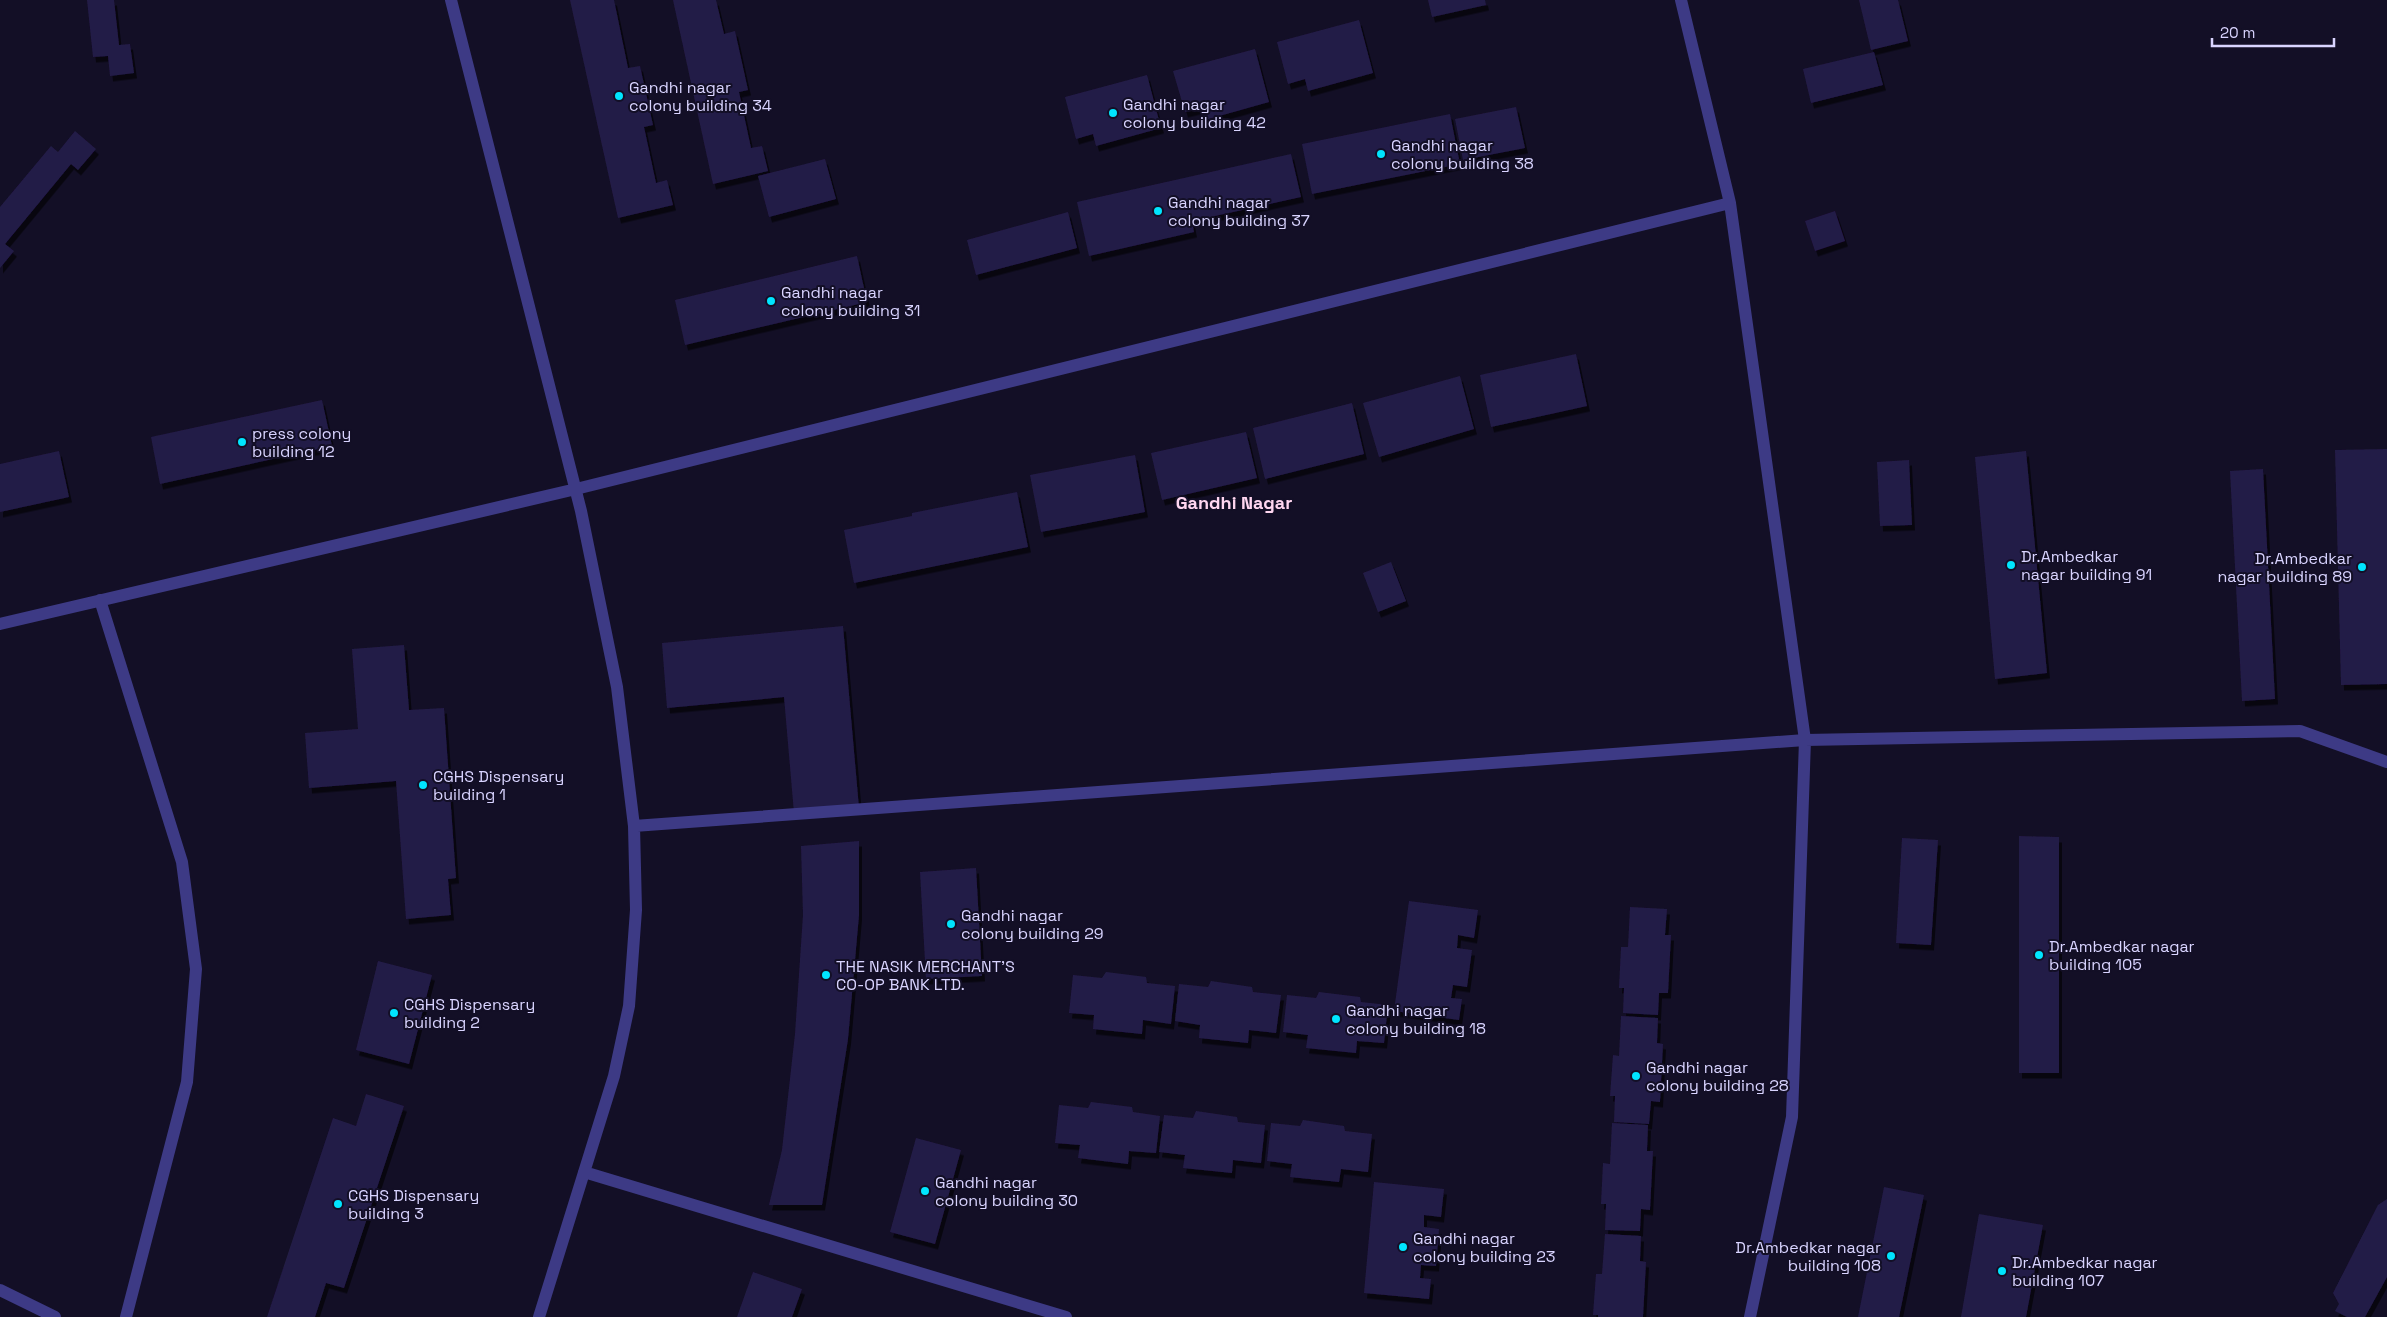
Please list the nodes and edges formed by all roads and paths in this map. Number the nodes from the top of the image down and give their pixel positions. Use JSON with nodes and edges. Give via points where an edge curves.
{"nodes":[{"id":1,"x":451,"y":0,"type":"edge"},
{"id":2,"x":1681,"y":0,"type":"edge"},
{"id":3,"x":1730,"y":203,"type":"junction"},
{"id":4,"x":576,"y":489,"type":"junction"},
{"id":5,"x":100,"y":600,"type":"junction"},
{"id":6,"x":0,"y":624,"type":"edge"},
{"id":7,"x":1805,"y":740,"type":"junction"},
{"id":8,"x":2387,"y":762,"type":"edge"},
{"id":9,"x":634,"y":826,"type":"junction"},
{"id":10,"x":584,"y":1172,"type":"junction"},
{"id":11,"x":0,"y":1290,"type":"edge"},
{"id":12,"x":55,"y":1317,"type":"edge"},
{"id":13,"x":126,"y":1317,"type":"edge"},
{"id":14,"x":539,"y":1317,"type":"edge"},
{"id":15,"x":1066,"y":1317,"type":"edge"},
{"id":16,"x":1750,"y":1317,"type":"edge"}],
"edges":[{"from":1,"to":4,"type":"street"},
{"from":2,"to":3,"type":"street"},
{"from":3,"to":4,"type":"street"},
{"from":3,"to":7,"type":"street"},
{"from":4,"to":5,"type":"street"},
{"from":4,"to":9,"type":"street","via":[[617,687]]},
{"from":5,"to":6,"type":"street"},
{"from":5,"to":13,"type":"street","via":[[182,862],[196,969],[187,1082]]},
{"from":7,"to":8,"type":"street","via":[[2300,731]]},
{"from":7,"to":9,"type":"street"},
{"from":7,"to":16,"type":"street","via":[[1792,1117]]},
{"from":9,"to":10,"type":"street","via":[[636,910],[629,1006],[614,1076]]},
{"from":10,"to":14,"type":"street"},
{"from":10,"to":15,"type":"street"},
{"from":11,"to":12,"type":"street"}]}
